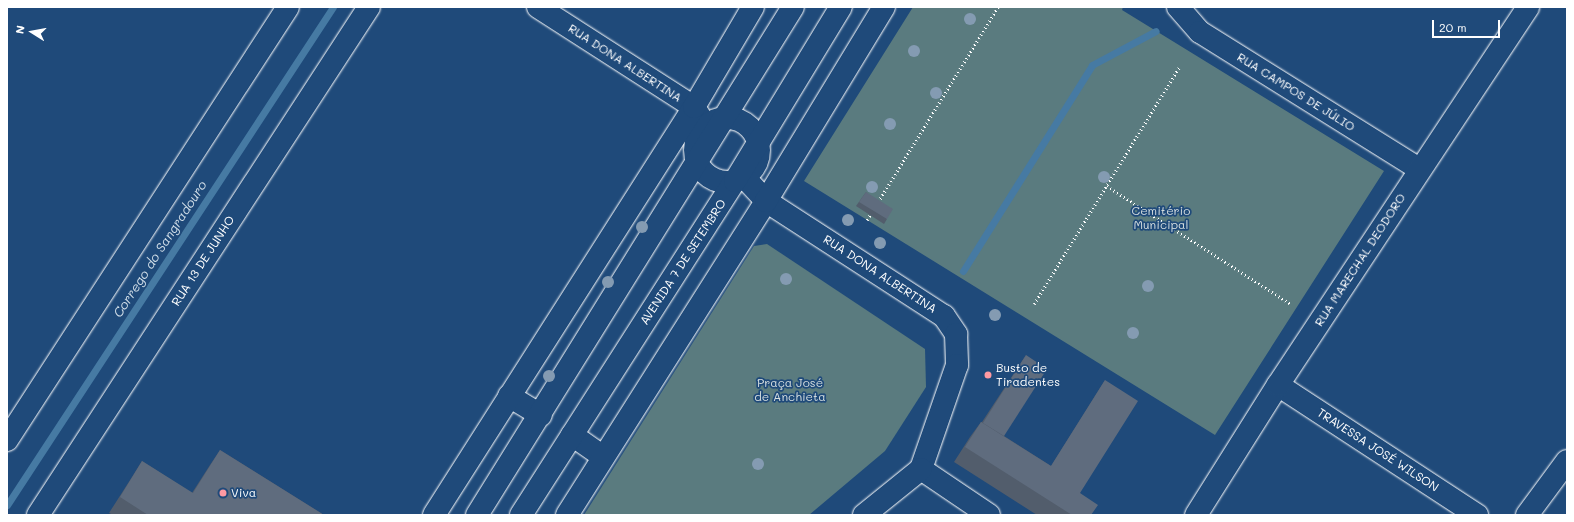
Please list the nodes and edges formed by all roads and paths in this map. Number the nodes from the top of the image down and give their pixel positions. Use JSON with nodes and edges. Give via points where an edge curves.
{"nodes":[{"id":1,"x":288,"y":7,"type":"edge"},
{"id":2,"x":369,"y":7,"type":"edge"},
{"id":3,"x":538,"y":7,"type":"edge"},
{"id":4,"x":752,"y":7,"type":"edge"},
{"id":5,"x":793,"y":7,"type":"edge"},
{"id":6,"x":840,"y":7,"type":"edge"},
{"id":7,"x":884,"y":7,"type":"edge"},
{"id":8,"x":998,"y":7,"type":"edge"},
{"id":9,"x":1178,"y":7,"type":"edge"},
{"id":10,"x":1528,"y":7,"type":"edge"},
{"id":11,"x":1179,"y":67,"type":"dead end"},
{"id":12,"x":694,"y":107,"type":"junction"},
{"id":13,"x":715,"y":122,"type":"junction"},
{"id":14,"x":758,"y":140,"type":"junction"},
{"id":15,"x":697,"y":161,"type":"junction"},
{"id":16,"x":1419,"y":169,"type":"junction"},
{"id":17,"x":740,"y":179,"type":"junction"},
{"id":18,"x":1107,"y":186,"type":"junction"},
{"id":19,"x":766,"y":201,"type":"junction"},
{"id":20,"x":867,"y":220,"type":"dead end"},
{"id":21,"x":1034,"y":304,"type":"dead end"},
{"id":22,"x":1291,"y":304,"type":"dead end"},
{"id":23,"x":1278,"y":385,"type":"junction"},
{"id":24,"x":509,"y":396,"type":"junction"},
{"id":25,"x":541,"y":416,"type":"junction"},
{"id":26,"x":572,"y":435,"type":"junction"},
{"id":27,"x":7,"y":440,"type":"edge"},
{"id":28,"x":603,"y":457,"type":"junction"},
{"id":29,"x":1567,"y":461,"type":"edge"},
{"id":30,"x":921,"y":469,"type":"junction"},
{"id":31,"x":38,"y":515,"type":"edge"},
{"id":32,"x":434,"y":515,"type":"edge"},
{"id":33,"x":477,"y":515,"type":"edge"},
{"id":34,"x":521,"y":515,"type":"edge"},
{"id":35,"x":566,"y":515,"type":"edge"},
{"id":36,"x":864,"y":515,"type":"edge"},
{"id":37,"x":989,"y":515,"type":"edge"},
{"id":38,"x":1196,"y":515,"type":"edge"},
{"id":39,"x":1477,"y":515,"type":"edge"},
{"id":40,"x":1527,"y":515,"type":"edge"}],
"edges":[{"from":1,"to":27,"type":"street"},
{"from":2,"to":31,"type":"street","name":"RUA 13 DE JUNHO"},
{"from":3,"to":12,"type":"street","name":"RUA DONA ALBERTINA"},
{"from":4,"to":12,"type":"street"},
{"from":5,"to":13,"type":"street"},
{"from":6,"to":14,"type":"street","name":"AVENIDA 7 DE SETEMBRO"},
{"from":7,"to":19,"type":"street"},
{"from":8,"to":20,"type":"path"},
{"from":9,"to":16,"type":"street","name":"RUA CAMPOS DE JÚLIO","via":[[1200,32]]},
{"from":10,"to":16,"type":"street","name":"RUA MARECHAL DEODORO"},
{"from":11,"to":18,"type":"path"},
{"from":12,"to":13,"type":"street","name":"RUA DONA ALBERTINA"},
{"from":12,"to":24,"type":"street"},
{"from":13,"to":14,"type":"street","via":[[741,121],[751,129]]},
{"from":13,"to":15,"type":"street"},
{"from":14,"to":17,"type":"street","name":"AVENIDA 7 DE SETEMBRO"},
{"from":15,"to":17,"type":"street","via":[[708,176],[726,182]]},
{"from":15,"to":25,"type":"street"},
{"from":16,"to":23,"type":"street","name":"RUA MARECHAL DEODORO"},
{"from":17,"to":19,"type":"street","name":"RUA DONA ALBERTINA"},
{"from":17,"to":26,"type":"street","name":"AVENIDA 7 DE SETEMBRO"},
{"from":18,"to":21,"type":"path"},
{"from":18,"to":22,"type":"path"},
{"from":19,"to":28,"type":"street"},
{"from":19,"to":30,"type":"street","name":"RUA DONA ALBERTINA","via":[[944,316],[956,334],[957,365]]},
{"from":23,"to":38,"type":"street","name":"RUA MARECHAL DEODORO"},
{"from":23,"to":39,"type":"street","name":"TRAVESSA JOSÉ WILSON"},
{"from":24,"to":25,"type":"street"},
{"from":24,"to":32,"type":"street"},
{"from":25,"to":33,"type":"street"},
{"from":26,"to":28,"type":"street"},
{"from":26,"to":34,"type":"street","name":"AVENIDA 7 DE SETEMBRO"},
{"from":28,"to":35,"type":"street"},
{"from":29,"to":40,"type":"street"},
{"from":30,"to":36,"type":"street"},
{"from":30,"to":37,"type":"street"}]}
